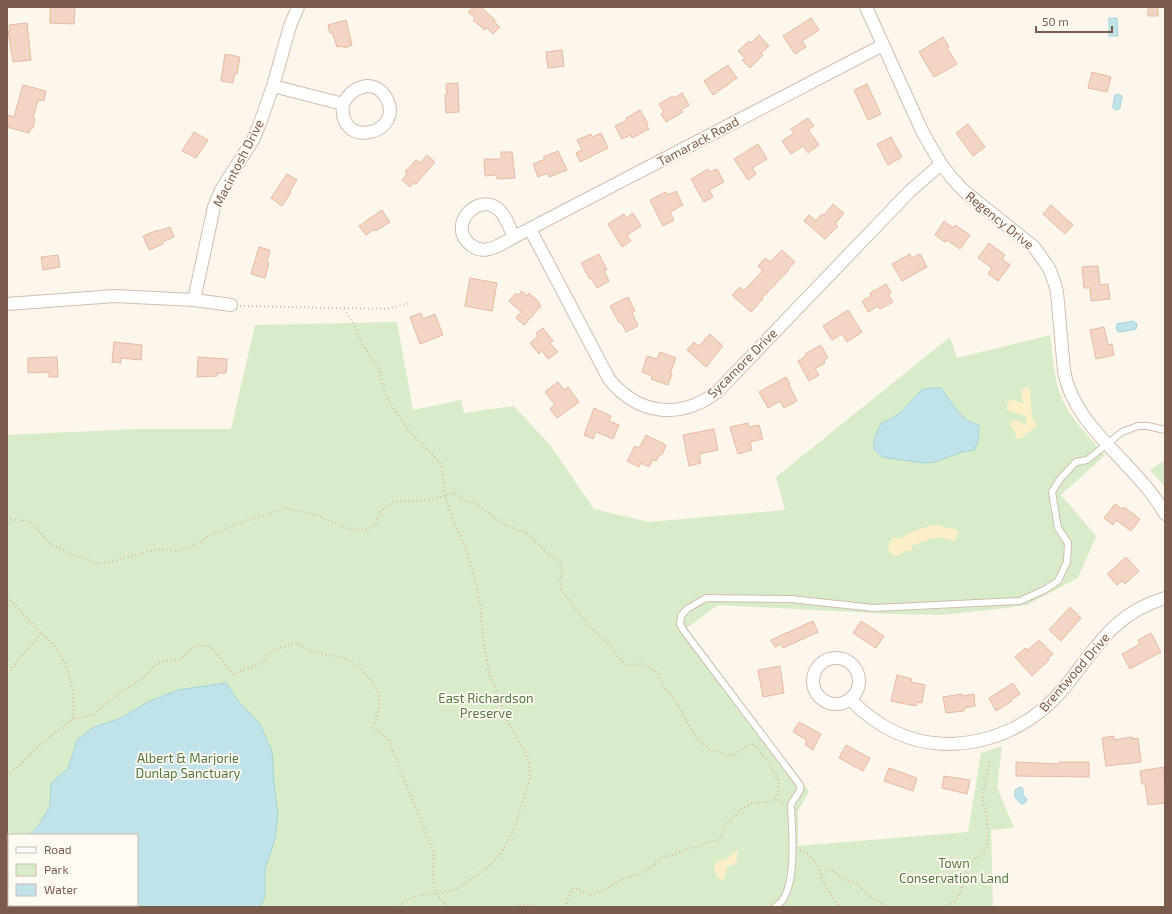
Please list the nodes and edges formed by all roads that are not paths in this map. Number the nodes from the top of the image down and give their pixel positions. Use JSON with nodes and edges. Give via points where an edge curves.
{"nodes":[{"id":1,"x":298,"y":7,"type":"edge"},
{"id":2,"x":866,"y":7,"type":"edge"},
{"id":3,"x":883,"y":45,"type":"junction"},
{"id":4,"x":273,"y":86,"type":"junction"},
{"id":5,"x":343,"y":104,"type":"dead end"},
{"id":6,"x":941,"y":164,"type":"junction"},
{"id":7,"x":530,"y":229,"type":"junction"},
{"id":8,"x":514,"y":237,"type":"dead end"},
{"id":9,"x":194,"y":300,"type":"junction"},
{"id":10,"x":7,"y":304,"type":"edge"},
{"id":11,"x":231,"y":305,"type":"road end"},
{"id":12,"x":1165,"y":430,"type":"edge"},
{"id":13,"x":1107,"y":444,"type":"junction"},
{"id":14,"x":1165,"y":514,"type":"edge"},
{"id":15,"x":1165,"y":598,"type":"edge"},
{"id":16,"x":850,"y":699,"type":"dead end"},
{"id":17,"x":775,"y":907,"type":"edge"}],
"edges":[{"from":1,"to":4,"type":"street","name":"Macintosh Drive"},
{"from":2,"to":3,"type":"street","name":"Regency Drive"},
{"from":3,"to":6,"type":"street","name":"Regency Drive","via":[[923,133]]},
{"from":3,"to":7,"type":"street","name":"Tamarack Road"},
{"from":4,"to":5,"type":"street"},
{"from":4,"to":9,"type":"street","name":"Macintosh Drive","via":[[253,140],[221,190],[214,207]]},
{"from":6,"to":7,"type":"street","name":"Sycamore Drive","via":[[910,191],[717,392],[699,403],[680,409],[650,408],[631,400],[615,387]]},
{"from":6,"to":13,"type":"street","name":"Regency Drive","via":[[964,191],[1030,244],[1044,260],[1055,284],[1064,366],[1072,399]]},
{"from":7,"to":8,"type":"street","name":"Tamarack Road"},
{"from":9,"to":10,"type":"street","via":[[115,296]]},
{"from":9,"to":11,"type":"street"},
{"from":12,"to":13,"type":"lane","via":[[1148,426],[1130,428]]},
{"from":13,"to":14,"type":"street","name":"Regency Drive","via":[[1153,496]]},
{"from":13,"to":17,"type":"lane","via":[[1087,460],[1076,462],[1052,492],[1058,528],[1068,544],[1067,562],[1058,581],[1020,601],[874,608],[791,599],[752,600],[715,597],[698,602],[681,616],[680,624],[684,631],[800,785],[791,805],[790,877],[782,902]]},
{"from":15,"to":16,"type":"street","name":"Brentwood Drive","via":[[1134,611],[1117,624],[1045,708],[1020,726],[993,738],[957,744],[916,740],[881,725]]}]}
